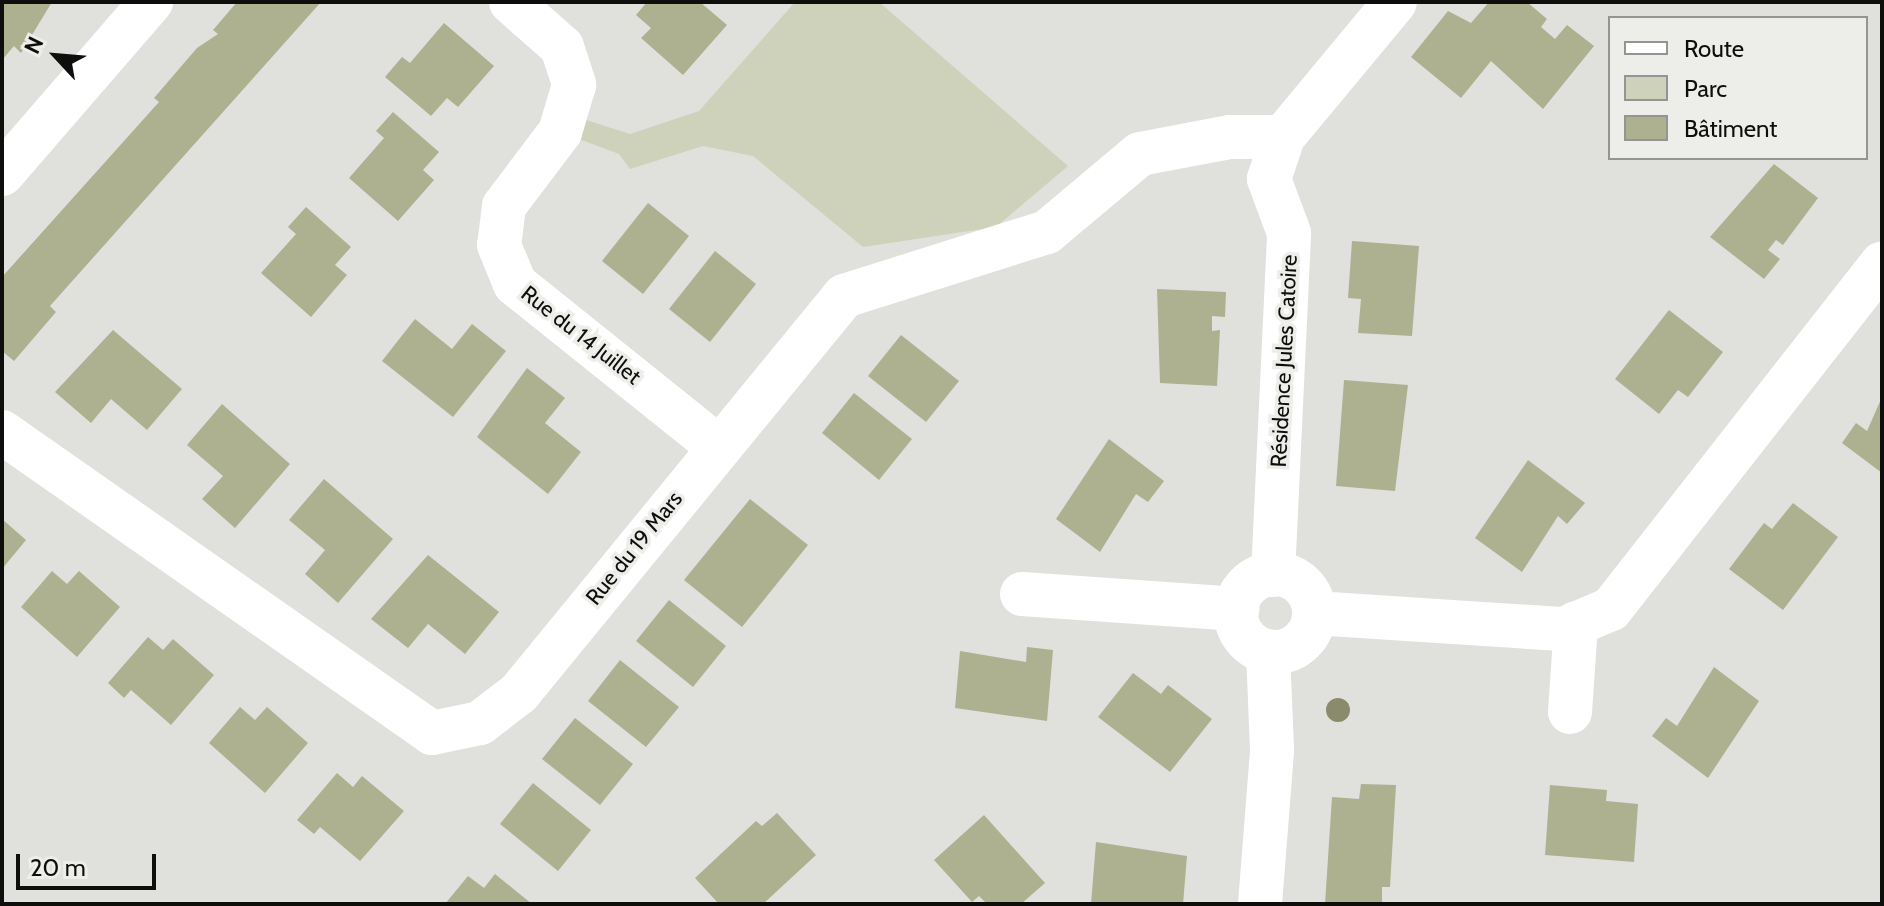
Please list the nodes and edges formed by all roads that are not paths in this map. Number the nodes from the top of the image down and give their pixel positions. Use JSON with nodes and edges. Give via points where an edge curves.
{"nodes":[{"id":1,"x":151,"y":2,"type":"edge"},
{"id":2,"x":511,"y":2,"type":"edge"},
{"id":3,"x":1395,"y":2,"type":"edge"},
{"id":4,"x":1283,"y":137,"type":"junction"},
{"id":5,"x":2,"y":174,"type":"edge"},
{"id":6,"x":1882,"y":264,"type":"edge"},
{"id":7,"x":2,"y":432,"type":"edge"},
{"id":8,"x":716,"y":445,"type":"junction"},
{"id":9,"x":1273,"y":575,"type":"junction"},
{"id":10,"x":1022,"y":594,"type":"dead end"},
{"id":11,"x":1237,"y":609,"type":"junction"},
{"id":12,"x":1314,"y":613,"type":"junction"},
{"id":13,"x":1576,"y":623,"type":"junction"},
{"id":14,"x":1268,"y":651,"type":"junction"},
{"id":15,"x":1570,"y":712,"type":"dead end"},
{"id":16,"x":1260,"y":904,"type":"edge"}],
"edges":[{"from":1,"to":5,"type":"street"},
{"from":2,"to":8,"type":"street","name":"Rue du 14 Juillet","via":[[562,47],[574,85],[560,132],[504,206],[499,245],[515,284]]},
{"from":3,"to":4,"type":"street","name":"Résidence Jules Catoire"},
{"from":4,"to":8,"type":"street","name":"Rue du 19 Mars","via":[[1230,137],[1140,154],[1047,232],[844,296]]},
{"from":4,"to":9,"type":"street","name":"Résidence Jules Catoire","via":[[1269,179],[1289,233]]},
{"from":6,"to":13,"type":"street","via":[[1611,609]]},
{"from":7,"to":8,"type":"street","name":"Rue du 19 Mars","via":[[432,733],[480,723],[519,693]]},
{"from":9,"to":11,"type":"street","via":[[1248,585]]},
{"from":9,"to":12,"type":"street","via":[[1297,581]]},
{"from":10,"to":11,"type":"street"},
{"from":11,"to":14,"type":"street","via":[[1248,641]]},
{"from":12,"to":13,"type":"street","via":[[1564,629]]},
{"from":12,"to":14,"type":"street","via":[[1300,643]]},
{"from":13,"to":15,"type":"street"},
{"from":14,"to":16,"type":"street","via":[[1272,750]]}]}
